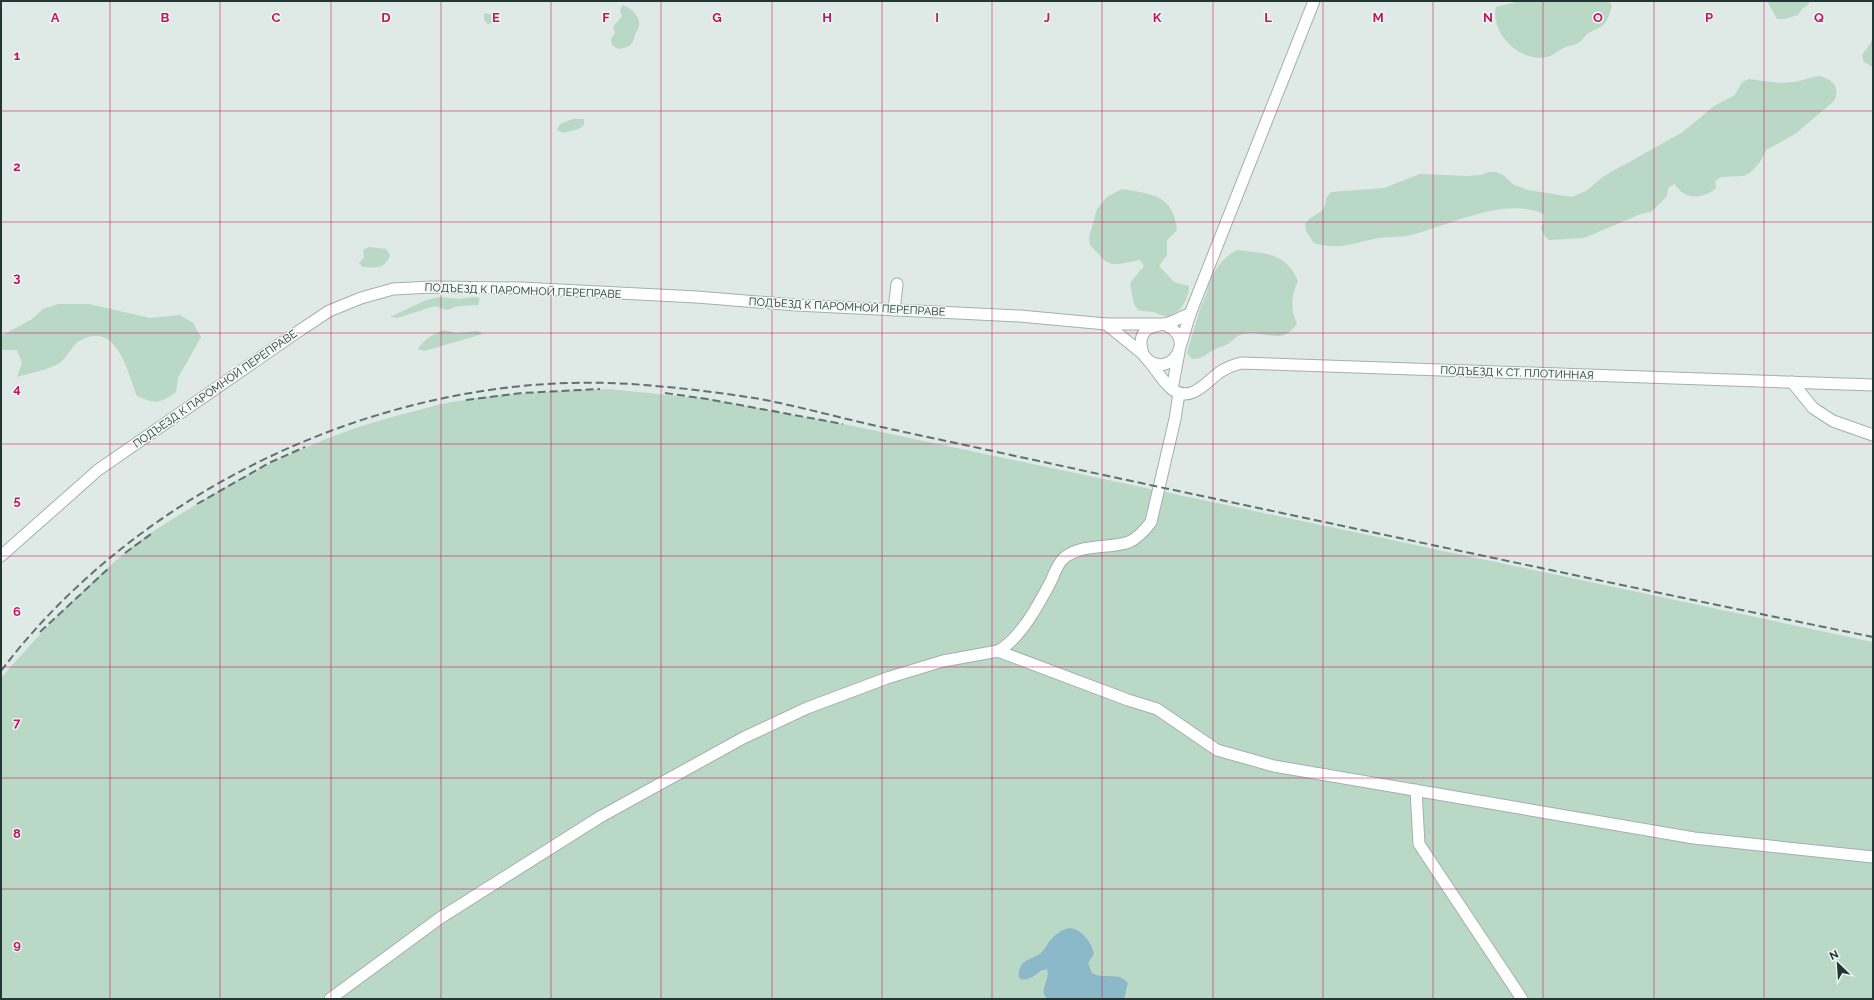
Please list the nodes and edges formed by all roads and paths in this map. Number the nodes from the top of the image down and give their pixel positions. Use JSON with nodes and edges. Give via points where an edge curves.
{"nodes":[{"id":1,"x":1314,"y":1,"type":"edge"},
{"id":2,"x":897,"y":284,"type":"dead end"},
{"id":3,"x":894,"y":310,"type":"junction"},
{"id":4,"x":1190,"y":314,"type":"junction"},
{"id":5,"x":1106,"y":324,"type":"junction"},
{"id":6,"x":1163,"y":324,"type":"junction"},
{"id":7,"x":1180,"y":348,"type":"junction"},
{"id":8,"x":1145,"y":357,"type":"junction"},
{"id":9,"x":1792,"y":382,"type":"junction"},
{"id":10,"x":1873,"y":385,"type":"edge"},
{"id":11,"x":1175,"y":391,"type":"junction"},
{"id":12,"x":1873,"y":435,"type":"edge"},
{"id":13,"x":1,"y":556,"type":"edge"},
{"id":14,"x":998,"y":651,"type":"junction"},
{"id":15,"x":1416,"y":790,"type":"junction"},
{"id":16,"x":1873,"y":857,"type":"edge"},
{"id":17,"x":330,"y":999,"type":"edge"},
{"id":18,"x":1522,"y":999,"type":"edge"}],
"edges":[{"from":1,"to":4,"type":"street"},
{"from":2,"to":3,"type":"street"},
{"from":3,"to":5,"type":"street","name":"ПОДЪЕЗД К ПАРОМНОЙ ПЕРЕПРАВЕ","via":[[1020,316]]},
{"from":3,"to":13,"type":"street","name":"ПОДЪЕЗД К ПАРОМНОЙ ПЕРЕПРАВЕ","via":[[521,288],[393,289],[329,311],[290,337],[98,470]]},
{"from":4,"to":6,"type":"street"},
{"from":4,"to":7,"type":"street"},
{"from":5,"to":6,"type":"street","name":"ПОДЪЕЗД К ПАРОМНОЙ ПЕРЕПРАВЕ"},
{"from":5,"to":8,"type":"street"},
{"from":6,"to":7,"type":"street","via":[[1176,331]]},
{"from":6,"to":8,"type":"street","via":[[1156,324],[1144,333],[1141,347]]},
{"from":7,"to":8,"type":"street","via":[[1175,358],[1162,364]]},
{"from":7,"to":11,"type":"street"},
{"from":8,"to":11,"type":"street"},
{"from":9,"to":10,"type":"street","name":"ПОДЪЕЗД К СТ. ПЛОТИННАЯ"},
{"from":9,"to":11,"type":"street","name":"ПОДЪЕЗД К СТ. ПЛОТИННАЯ","via":[[1241,363],[1221,371],[1192,394]]},
{"from":9,"to":12,"type":"street","via":[[1813,408],[1833,421]]},
{"from":11,"to":14,"type":"street","via":[[1175,419],[1151,522],[1141,534],[1128,542],[1076,551],[1063,558],[1041,600],[1018,633]]},
{"from":14,"to":15,"type":"street","via":[[1157,709],[1217,750],[1274,766]]},
{"from":14,"to":17,"type":"street","via":[[943,660],[887,678],[806,708],[744,738],[600,817],[520,867],[440,918]]},
{"from":15,"to":16,"type":"street","via":[[1694,838]]},
{"from":15,"to":18,"type":"street","via":[[1419,844]]}]}
